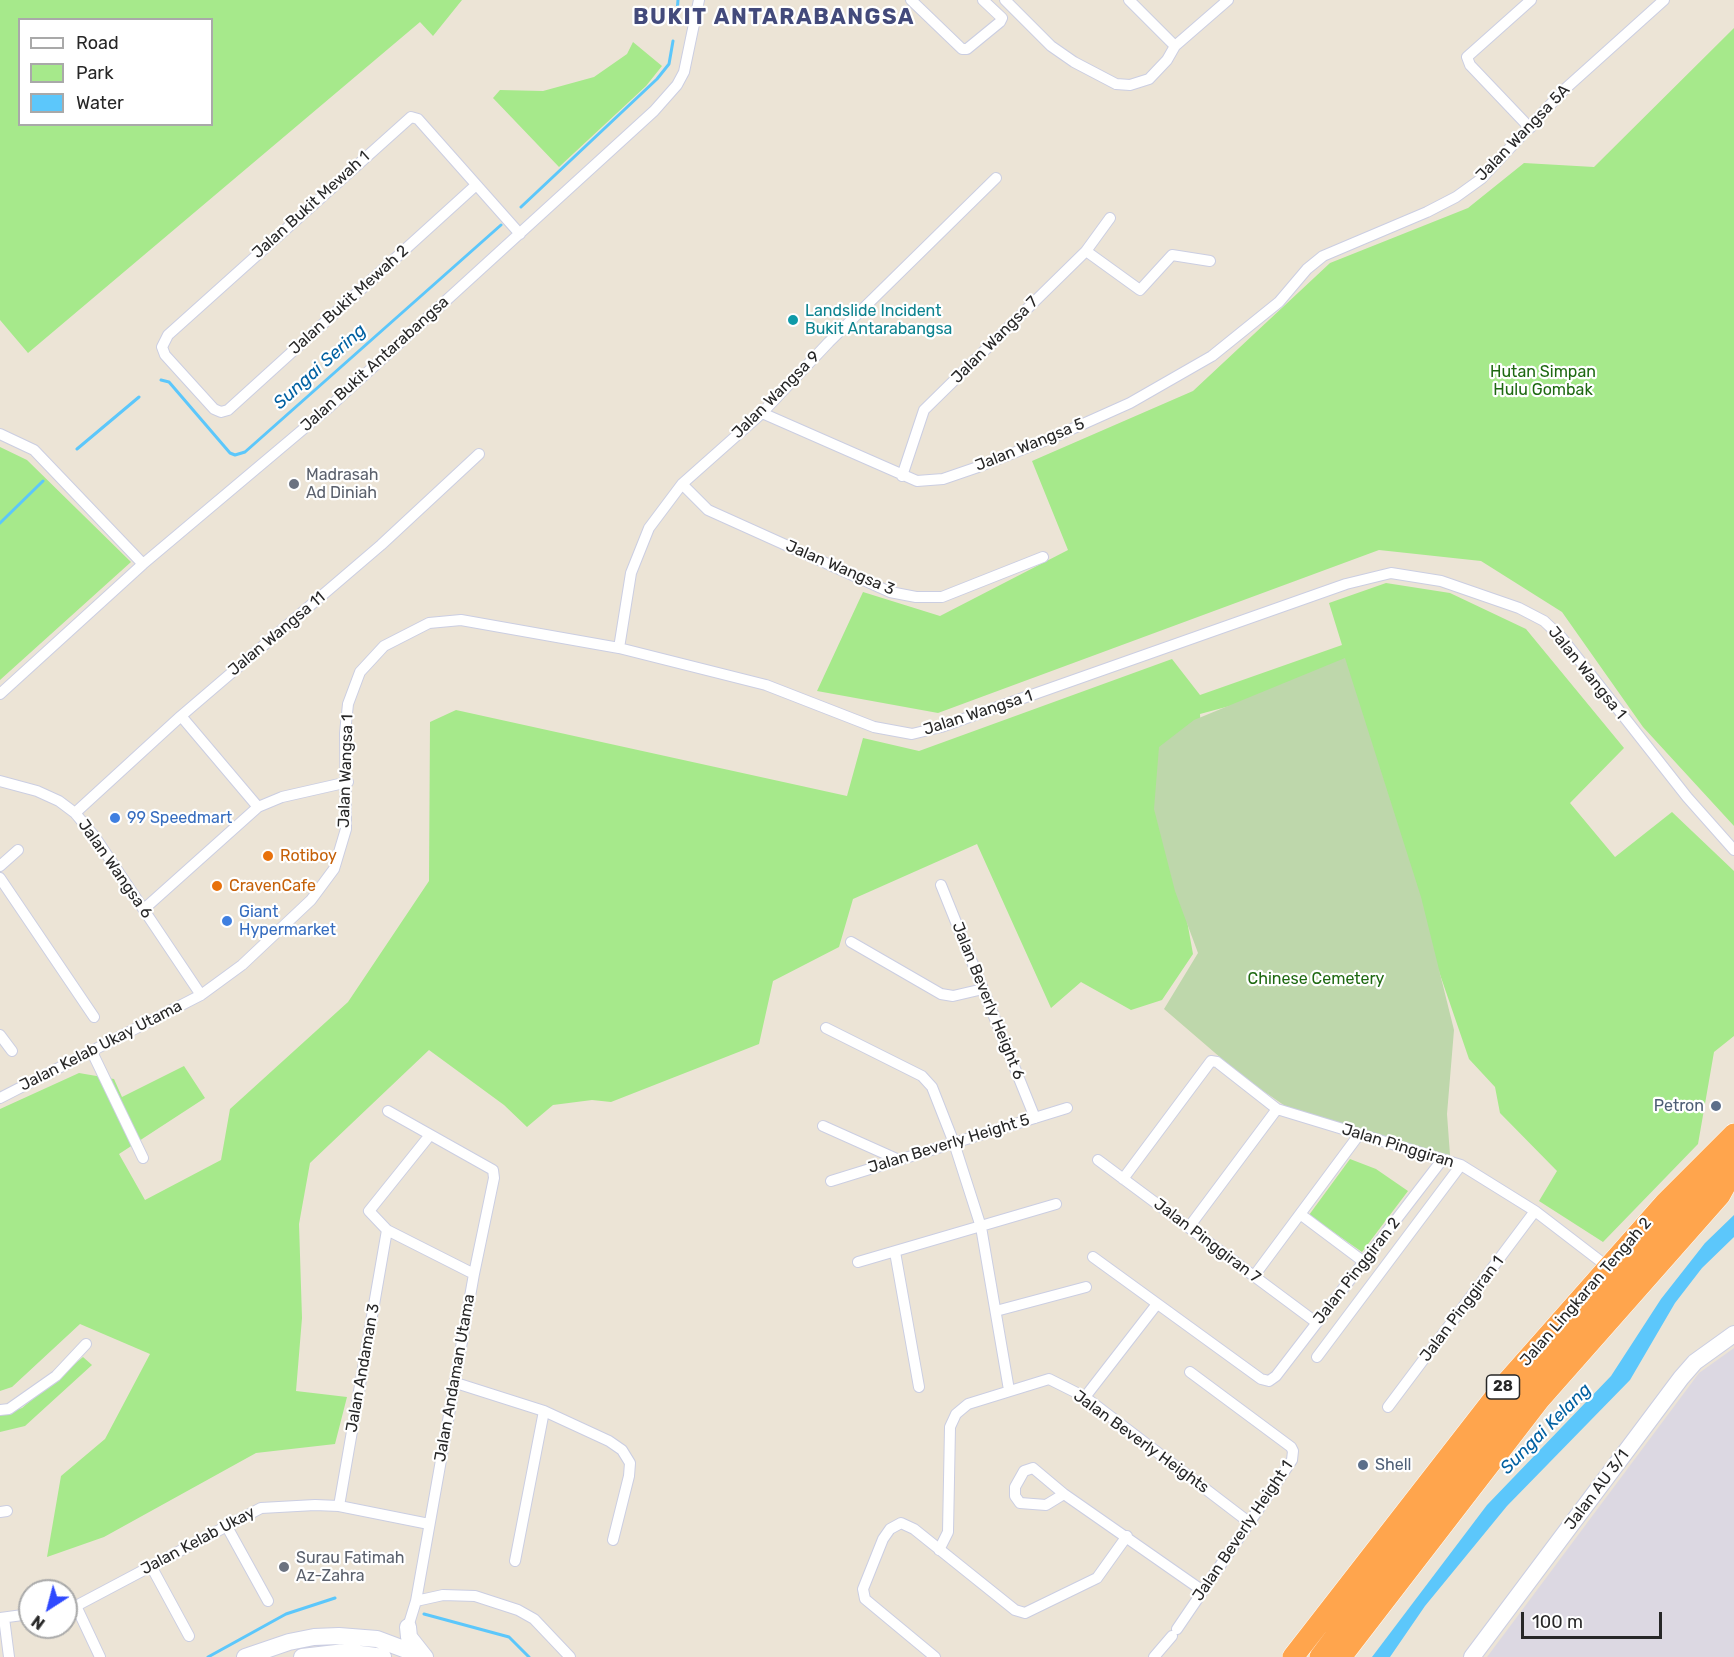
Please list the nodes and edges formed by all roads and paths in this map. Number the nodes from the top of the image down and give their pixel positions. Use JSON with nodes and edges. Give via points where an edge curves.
{"nodes":[{"id":1,"x":699,"y":0,"type":"edge"},
{"id":2,"x":911,"y":0,"type":"edge"},
{"id":3,"x":983,"y":0,"type":"edge"},
{"id":4,"x":1005,"y":0,"type":"edge"},
{"id":5,"x":1129,"y":0,"type":"edge"},
{"id":6,"x":1228,"y":0,"type":"edge"},
{"id":7,"x":1531,"y":0,"type":"edge"},
{"id":8,"x":1664,"y":0,"type":"edge"},
{"id":9,"x":1175,"y":46,"type":"junction"},
{"id":10,"x":1530,"y":128,"type":"junction"},
{"id":11,"x":996,"y":178,"type":"dead end"},
{"id":12,"x":475,"y":186,"type":"junction"},
{"id":13,"x":1110,"y":218,"type":"dead end"},
{"id":14,"x":520,"y":234,"type":"junction"},
{"id":15,"x":1086,"y":251,"type":"junction"},
{"id":16,"x":1210,"y":261,"type":"dead end"},
{"id":17,"x":1279,"y":302,"type":"joint"},
{"id":18,"x":221,"y":412,"type":"joint"},
{"id":19,"x":762,"y":413,"type":"junction"},
{"id":20,"x":0,"y":434,"type":"edge"},
{"id":21,"x":479,"y":454,"type":"dead end"},
{"id":22,"x":902,"y":476,"type":"junction"},
{"id":23,"x":682,"y":484,"type":"junction"},
{"id":24,"x":1043,"y":557,"type":"dead end"},
{"id":25,"x":143,"y":564,"type":"junction"},
{"id":26,"x":620,"y":648,"type":"junction"},
{"id":27,"x":0,"y":694,"type":"edge"},
{"id":28,"x":181,"y":716,"type":"junction"},
{"id":29,"x":0,"y":780,"type":"edge"},
{"id":30,"x":348,"y":782,"type":"junction"},
{"id":31,"x":258,"y":807,"type":"junction"},
{"id":32,"x":75,"y":813,"type":"junction"},
{"id":33,"x":18,"y":850,"type":"dead end"},
{"id":34,"x":1734,"y":850,"type":"edge"},
{"id":35,"x":0,"y":866,"type":"edge"},
{"id":36,"x":0,"y":879,"type":"edge"},
{"id":37,"x":941,"y":885,"type":"dead end"},
{"id":38,"x":144,"y":909,"type":"junction"},
{"id":39,"x":851,"y":942,"type":"dead end"},
{"id":40,"x":983,"y":989,"type":"junction"},
{"id":41,"x":201,"y":995,"type":"junction"},
{"id":42,"x":94,"y":1017,"type":"dead end"},
{"id":43,"x":826,"y":1028,"type":"dead end"},
{"id":44,"x":0,"y":1035,"type":"edge"},
{"id":45,"x":12,"y":1051,"type":"dead end"},
{"id":46,"x":92,"y":1052,"type":"junction"},
{"id":47,"x":0,"y":1098,"type":"edge"},
{"id":48,"x":1067,"y":1108,"type":"dead end"},
{"id":49,"x":1277,"y":1109,"type":"junction"},
{"id":50,"x":388,"y":1111,"type":"dead end"},
{"id":51,"x":1035,"y":1118,"type":"junction"},
{"id":52,"x":823,"y":1126,"type":"dead end"},
{"id":53,"x":1734,"y":1134,"type":"edge"},
{"id":54,"x":430,"y":1135,"type":"junction"},
{"id":55,"x":1358,"y":1136,"type":"junction"},
{"id":56,"x":954,"y":1143,"type":"junction"},
{"id":57,"x":143,"y":1158,"type":"dead end"},
{"id":58,"x":1733,"y":1159,"type":"edge"},
{"id":59,"x":899,"y":1160,"type":"junction"},
{"id":60,"x":1098,"y":1160,"type":"dead end"},
{"id":61,"x":1443,"y":1160,"type":"junction"},
{"id":62,"x":1461,"y":1166,"type":"junction"},
{"id":63,"x":1123,"y":1179,"type":"junction"},
{"id":64,"x":831,"y":1181,"type":"dead end"},
{"id":65,"x":1056,"y":1204,"type":"dead end"},
{"id":66,"x":1535,"y":1211,"type":"junction"},
{"id":67,"x":1300,"y":1214,"type":"junction"},
{"id":68,"x":981,"y":1227,"type":"junction"},
{"id":69,"x":1189,"y":1227,"type":"junction"},
{"id":70,"x":387,"y":1230,"type":"junction"},
{"id":71,"x":895,"y":1252,"type":"junction"},
{"id":72,"x":1093,"y":1257,"type":"dead end"},
{"id":73,"x":858,"y":1262,"type":"dead end"},
{"id":74,"x":1364,"y":1262,"type":"junction"},
{"id":75,"x":1608,"y":1267,"type":"junction"},
{"id":76,"x":474,"y":1274,"type":"junction"},
{"id":77,"x":1254,"y":1276,"type":"junction"},
{"id":78,"x":1086,"y":1287,"type":"dead end"},
{"id":79,"x":1157,"y":1304,"type":"junction"},
{"id":80,"x":996,"y":1311,"type":"junction"},
{"id":81,"x":1317,"y":1323,"type":"junction"},
{"id":82,"x":1734,"y":1334,"type":"edge"},
{"id":83,"x":86,"y":1344,"type":"dead end"},
{"id":84,"x":1317,"y":1357,"type":"dead end"},
{"id":85,"x":1190,"y":1371,"type":"dead end"},
{"id":86,"x":456,"y":1383,"type":"junction"},
{"id":87,"x":919,"y":1387,"type":"dead end"},
{"id":88,"x":1009,"y":1390,"type":"junction"},
{"id":89,"x":1085,"y":1397,"type":"junction"},
{"id":90,"x":1388,"y":1407,"type":"dead end"},
{"id":91,"x":0,"y":1410,"type":"edge"},
{"id":92,"x":544,"y":1411,"type":"junction"},
{"id":93,"x":1064,"y":1494,"type":"junction"},
{"id":94,"x":339,"y":1506,"type":"junction"},
{"id":95,"x":1250,"y":1522,"type":"junction"},
{"id":96,"x":429,"y":1524,"type":"junction"},
{"id":97,"x":226,"y":1525,"type":"junction"},
{"id":98,"x":1127,"y":1536,"type":"junction"},
{"id":99,"x":613,"y":1540,"type":"dead end"},
{"id":100,"x":939,"y":1550,"type":"junction"},
{"id":101,"x":515,"y":1562,"type":"dead end"},
{"id":102,"x":151,"y":1566,"type":"junction"},
{"id":103,"x":1203,"y":1591,"type":"junction"},
{"id":104,"x":267,"y":1601,"type":"dead end"},
{"id":105,"x":416,"y":1601,"type":"junction"},
{"id":106,"x":78,"y":1603,"type":"edge"},
{"id":107,"x":18,"y":1616,"type":"edge"},
{"id":108,"x":2,"y":1618,"type":"edge"},
{"id":109,"x":78,"y":1619,"type":"edge"},
{"id":110,"x":408,"y":1627,"type":"junction"},
{"id":111,"x":189,"y":1636,"type":"dead end"},
{"id":112,"x":377,"y":1639,"type":"junction"},
{"id":113,"x":264,"y":1653,"type":"edge"},
{"id":114,"x":9,"y":1657,"type":"edge"},
{"id":115,"x":100,"y":1657,"type":"edge"},
{"id":116,"x":245,"y":1657,"type":"edge"},
{"id":117,"x":302,"y":1657,"type":"edge"},
{"id":118,"x":383,"y":1657,"type":"edge"},
{"id":119,"x":425,"y":1657,"type":"edge"},
{"id":120,"x":570,"y":1657,"type":"edge"},
{"id":121,"x":935,"y":1657,"type":"edge"},
{"id":122,"x":1154,"y":1657,"type":"edge"},
{"id":123,"x":1293,"y":1657,"type":"edge"},
{"id":124,"x":1320,"y":1657,"type":"edge"},
{"id":125,"x":1341,"y":1657,"type":"edge"},
{"id":126,"x":1472,"y":1657,"type":"edge"}],
"edges":[{"from":1,"to":14,"type":"street","name":"Jalan Bukit Antarabangsa","via":[[684,72],[677,85]]},
{"from":2,"to":3,"type":"street","via":[[962,49],[967,49],[1002,18]]},
{"from":4,"to":9,"type":"street","via":[[1051,45],[1116,84],[1130,85],[1149,79]]},
{"from":5,"to":9,"type":"street"},
{"from":6,"to":9,"type":"street"},
{"from":7,"to":10,"type":"street","via":[[1467,57],[1470,65]]},
{"from":8,"to":10,"type":"street","name":"Jalan Wangsa 5A","via":[[1601,54]]},
{"from":10,"to":17,"type":"street","name":"Jalan Wangsa 5A","via":[[1481,179],[1456,197],[1323,256]]},
{"from":11,"to":19,"type":"street","name":"Jalan Wangsa 9"},
{"from":12,"to":14,"type":"street","name":"Jalan Bukit Mewah 1"},
{"from":12,"to":18,"type":"street","name":"Jalan Bukit Mewah 2","via":[[228,410]]},
{"from":12,"to":18,"type":"street","name":"Jalan Bukit Mewah 1","via":[[418,118],[403,122],[168,334],[162,346],[165,355],[213,409]]},
{"from":13,"to":15,"type":"street","name":"Jalan Wangsa 7"},
{"from":14,"to":25,"type":"street","name":"Jalan Bukit Antarabangsa","via":[[326,410]]},
{"from":15,"to":16,"type":"street","via":[[1140,290],[1172,255]]},
{"from":15,"to":22,"type":"street","name":"Jalan Wangsa 7","via":[[924,410]]},
{"from":17,"to":22,"type":"street","name":"Jalan Wangsa 5","via":[[1212,356],[1131,403],[942,479],[917,481]]},
{"from":19,"to":22,"type":"street","name":"Jalan Wangsa 5"},
{"from":19,"to":23,"type":"street","name":"Jalan Wangsa 9"},
{"from":20,"to":25,"type":"street","via":[[34,450]]},
{"from":21,"to":28,"type":"street","name":"Jalan Wangsa 11","via":[[381,545]]},
{"from":23,"to":24,"type":"street","name":"Jalan Wangsa 3","via":[[708,510],[890,592],[942,597]]},
{"from":23,"to":26,"type":"street","name":"Jalan Wangsa 9","via":[[649,528],[631,573]]},
{"from":25,"to":27,"type":"street","name":"Jalan Bukit Antarabangsa"},
{"from":26,"to":30,"type":"street","name":"Jalan Wangsa 1","via":[[481,622],[429,623],[384,646],[360,672],[348,704]]},
{"from":26,"to":34,"type":"street","name":"Jalan Wangsa 1","via":[[766,685],[865,724],[912,734],[1347,584],[1391,573],[1442,581],[1519,608],[1544,621],[1563,638],[1687,797]]},
{"from":28,"to":31,"type":"street"},
{"from":28,"to":32,"type":"street","name":"Jalan Wangsa 11"},
{"from":29,"to":32,"type":"street","name":"Jalan Wangsa 6","via":[[37,791]]},
{"from":30,"to":31,"type":"street","via":[[282,796]]},
{"from":30,"to":41,"type":"street","name":"Jalan Wangsa 1","via":[[346,830],[334,869],[323,885],[292,920]]},
{"from":31,"to":38,"type":"street"},
{"from":32,"to":38,"type":"street","name":"Jalan Wangsa 6","via":[[96,837]]},
{"from":33,"to":35,"type":"street"},
{"from":36,"to":42,"type":"street"},
{"from":37,"to":40,"type":"street","name":"Jalan Beverly Height 6"},
{"from":38,"to":41,"type":"street","name":"Jalan Wangsa 6"},
{"from":39,"to":40,"type":"street","via":[[941,993],[953,996]]},
{"from":40,"to":51,"type":"street","name":"Jalan Beverly Height 6"},
{"from":41,"to":46,"type":"street","name":"Jalan Kelab Ukay Utama"},
{"from":43,"to":56,"type":"street","via":[[922,1076],[932,1087]]},
{"from":44,"to":45,"type":"street"},
{"from":46,"to":47,"type":"street","name":"Jalan Kelab Ukay Utama"},
{"from":46,"to":57,"type":"street"},
{"from":48,"to":51,"type":"street","name":"Jalan Beverly Height 5"},
{"from":49,"to":55,"type":"street","name":"Jalan Pinggiran"},
{"from":49,"to":63,"type":"street","name":"Jalan Pinggiran","via":[[1217,1062],[1210,1061]]},
{"from":49,"to":69,"type":"street"},
{"from":50,"to":54,"type":"street"},
{"from":51,"to":56,"type":"street","name":"Jalan Beverly Height 5"},
{"from":52,"to":59,"type":"street"},
{"from":53,"to":75,"type":"highway","name":"Jalan Lingkaran Tengah 2","number":"28"},
{"from":54,"to":70,"type":"street","name":"Jalan Andaman Utama","via":[[369,1211]]},
{"from":54,"to":76,"type":"street","via":[[493,1170]]},
{"from":55,"to":61,"type":"street","name":"Jalan Pinggiran"},
{"from":55,"to":67,"type":"street"},
{"from":56,"to":59,"type":"street","name":"Jalan Beverly Height 5"},
{"from":56,"to":68,"type":"street"},
{"from":58,"to":124,"type":"highway","name":"Jalan Lingkaran Tengah 2","number":"28","via":[[1657,1237],[1520,1392]]},
{"from":58,"to":125,"type":"highway","via":[[1731,1176],[1720,1195],[1539,1400]]},
{"from":59,"to":64,"type":"street","name":"Jalan Beverly Height 5"},
{"from":60,"to":63,"type":"street","name":"Jalan Pinggiran 7"},
{"from":61,"to":62,"type":"street","name":"Jalan Pinggiran"},
{"from":61,"to":74,"type":"street","name":"Jalan Pinggiran 2"},
{"from":62,"to":66,"type":"street","name":"Jalan Pinggiran"},
{"from":62,"to":84,"type":"street","name":"Jalan Pinggiran 2"},
{"from":63,"to":69,"type":"street","name":"Jalan Pinggiran 7"},
{"from":65,"to":68,"type":"street"},
{"from":66,"to":75,"type":"street","name":"Jalan Pinggiran"},
{"from":66,"to":90,"type":"street","name":"Jalan Pinggiran 1"},
{"from":67,"to":74,"type":"street"},
{"from":67,"to":77,"type":"street"},
{"from":68,"to":71,"type":"street"},
{"from":68,"to":80,"type":"street"},
{"from":69,"to":77,"type":"street","name":"Jalan Pinggiran 7"},
{"from":70,"to":76,"type":"street","name":"Jalan Andaman Utama"},
{"from":70,"to":94,"type":"street","name":"Jalan Andaman 3"},
{"from":71,"to":73,"type":"street"},
{"from":71,"to":87,"type":"street"},
{"from":72,"to":79,"type":"street"},
{"from":74,"to":81,"type":"street","name":"Jalan Pinggiran 2"},
{"from":75,"to":123,"type":"highway","name":"Jalan Lingkaran Tengah 2","number":"28","via":[[1506,1383]]},
{"from":76,"to":86,"type":"street","name":"Jalan Andaman Utama"},
{"from":77,"to":81,"type":"street","name":"Jalan Pinggiran 7"},
{"from":78,"to":80,"type":"street"},
{"from":79,"to":81,"type":"street","name":"Jalan Pinggiran 2","via":[[1269,1381]]},
{"from":79,"to":89,"type":"street"},
{"from":80,"to":88,"type":"street"},
{"from":82,"to":126,"type":"main road","name":"Jalan AU 3/1","via":[[1695,1362],[1681,1378]]},
{"from":83,"to":91,"type":"street","via":[[56,1376]]},
{"from":85,"to":95,"type":"street","name":"Jalan Beverly Height 1","via":[[1293,1451],[1292,1460]]},
{"from":86,"to":92,"type":"street"},
{"from":86,"to":96,"type":"street","name":"Jalan Andaman Utama"},
{"from":88,"to":89,"type":"street","name":"Jalan Beverly Heights","via":[[1049,1379]]},
{"from":88,"to":100,"type":"street","name":"Jalan Beverly Heights","via":[[968,1404],[956,1414],[950,1427],[948,1532]]},
{"from":89,"to":95,"type":"street","name":"Jalan Beverly Heights"},
{"from":92,"to":99,"type":"street","via":[[609,1441],[622,1450],[630,1464]]},
{"from":92,"to":101,"type":"street"},
{"from":93,"to":93,"type":"street","via":[[1033,1468],[1024,1471],[1015,1487],[1020,1503],[1046,1505]]},
{"from":93,"to":98,"type":"street"},
{"from":94,"to":96,"type":"street","name":"Jalan Kelab Ukay"},
{"from":94,"to":97,"type":"street","name":"Jalan Kelab Ukay","via":[[261,1508]]},
{"from":95,"to":103,"type":"street","name":"Jalan Beverly Height 1"},
{"from":96,"to":105,"type":"street","name":"Jalan Andaman Utama"},
{"from":97,"to":102,"type":"street","name":"Jalan Kelab Ukay"},
{"from":97,"to":104,"type":"street"},
{"from":98,"to":100,"type":"street","via":[[1097,1578],[1025,1613],[1015,1610]]},
{"from":98,"to":103,"type":"street"},
{"from":100,"to":121,"type":"street","via":[[914,1529],[900,1523],[883,1539],[863,1589],[865,1599],[874,1609]]},
{"from":102,"to":106,"type":"street","name":"Jalan Kelab Ukay"},
{"from":102,"to":111,"type":"street"},
{"from":103,"to":122,"type":"street","name":"Jalan Beverly Height 1"},
{"from":105,"to":110,"type":"street","name":"Jalan Andaman Utama"},
{"from":105,"to":120,"type":"street","via":[[443,1595],[475,1596],[518,1610],[534,1619]]},
{"from":107,"to":108,"type":"street"},
{"from":108,"to":114,"type":"street"},
{"from":109,"to":115,"type":"street"},
{"from":110,"to":112,"type":"main road","via":[[393,1638]]},
{"from":110,"to":119,"type":"main road","via":[[412,1643]]},
{"from":112,"to":113,"type":"main road","via":[[314,1637]]},
{"from":112,"to":119,"type":"main road"},
{"from":113,"to":116,"type":"main road"},
{"from":117,"to":118,"type":"main road","via":[[345,1652]]}]}
